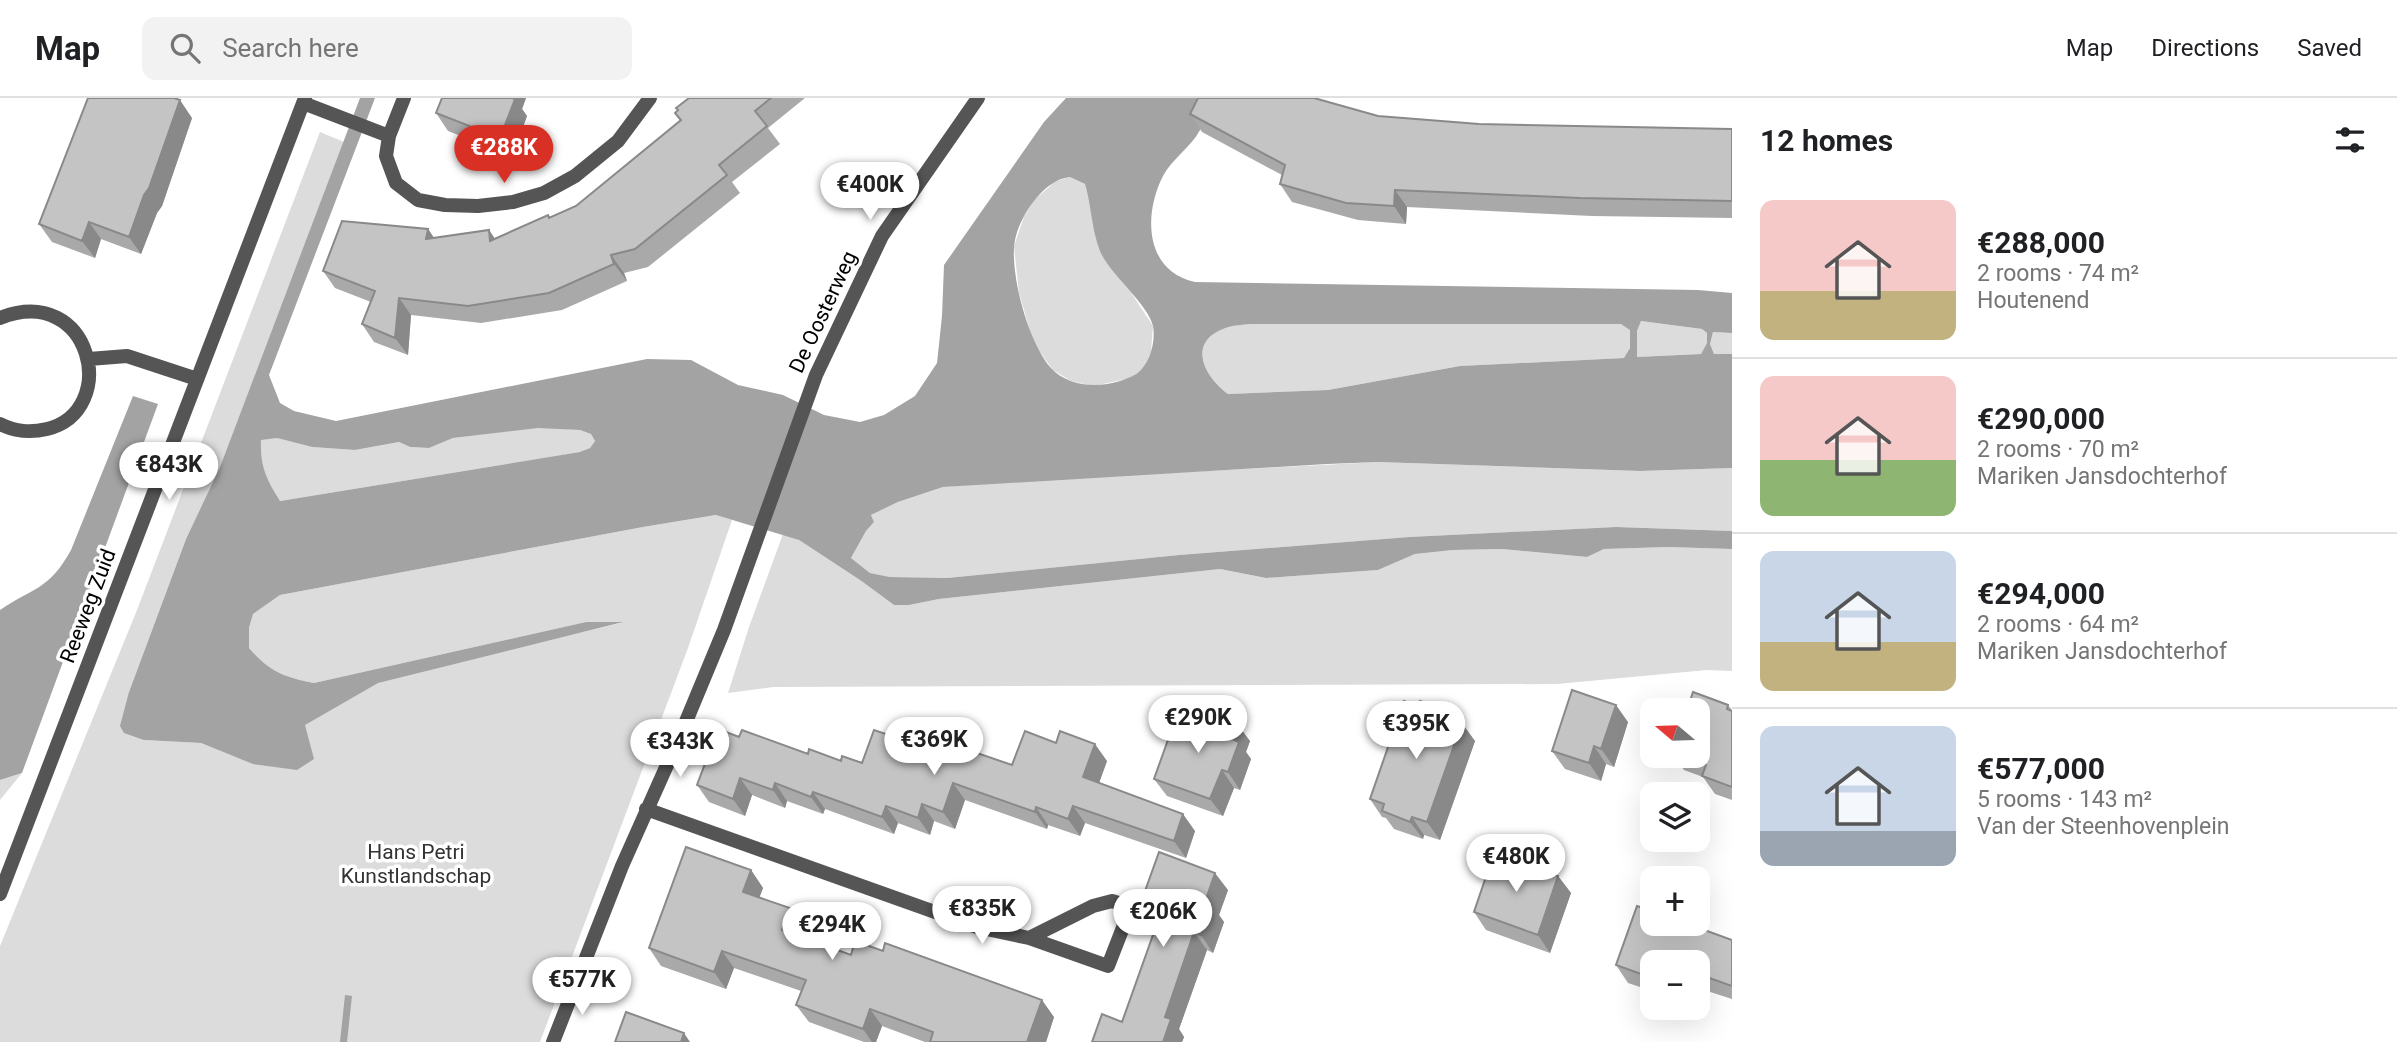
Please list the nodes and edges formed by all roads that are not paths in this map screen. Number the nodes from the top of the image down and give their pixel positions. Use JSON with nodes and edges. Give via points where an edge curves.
{"nodes":[{"id":1,"x":404,"y":98,"type":"edge"},
{"id":2,"x":650,"y":98,"type":"edge"},
{"id":3,"x":978,"y":98,"type":"edge"},
{"id":4,"x":304,"y":101,"type":"edge"},
{"id":5,"x":389,"y":136,"type":"junction"},
{"id":6,"x":0,"y":318,"type":"edge"},
{"id":7,"x":89,"y":359,"type":"junction"},
{"id":8,"x":197,"y":379,"type":"junction"},
{"id":9,"x":0,"y":424,"type":"edge"},
{"id":10,"x":646,"y":810,"type":"junction"},
{"id":11,"x":0,"y":894,"type":"edge"},
{"id":12,"x":1029,"y":938,"type":"junction"},
{"id":13,"x":553,"y":1042,"type":"edge"}],
"edges":[{"from":1,"to":5,"type":"street"},
{"from":2,"to":5,"type":"street","via":[[618,141],[575,176],[544,193],[513,202],[478,206],[418,200],[396,183],[386,156]]},
{"from":3,"to":10,"type":"street","name":"De Oosterweg","via":[[882,236],[816,376],[699,693]]},
{"from":4,"to":5,"type":"street"},
{"from":4,"to":8,"type":"street","name":"Reeweg Zuid"},
{"from":6,"to":7,"type":"street","via":[[36,311],[54,316],[70,326]]},
{"from":7,"to":8,"type":"street","via":[[127,356]]},
{"from":7,"to":9,"type":"street","via":[[83,400],[70,416],[52,428],[32,432]]},
{"from":8,"to":11,"type":"street","name":"Reeweg Zuid"},
{"from":10,"to":12,"type":"street","via":[[976,927]]},
{"from":10,"to":13,"type":"street","name":"De Oosterweg"},
{"from":12,"to":12,"type":"street","via":[[1108,966],[1131,907],[1112,901],[1093,906]]}]}
